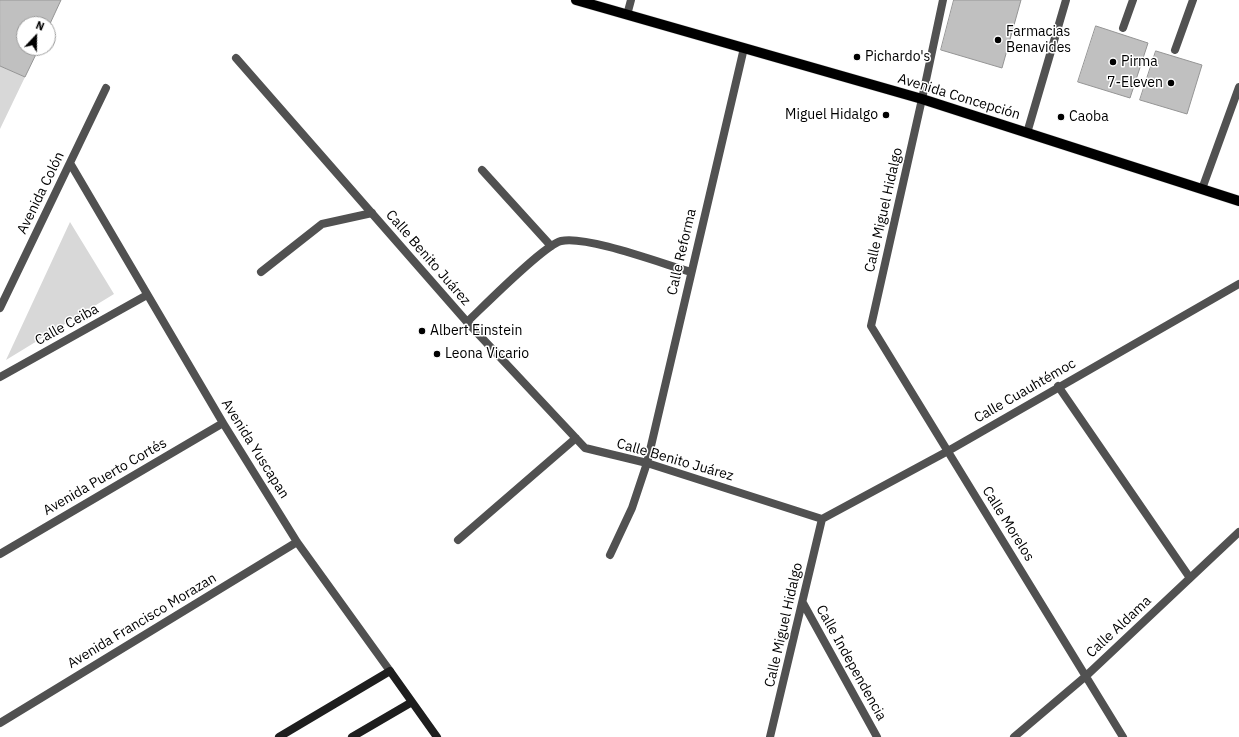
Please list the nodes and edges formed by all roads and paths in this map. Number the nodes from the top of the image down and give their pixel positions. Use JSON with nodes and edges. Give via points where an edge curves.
{"nodes":[{"id":1,"x":576,"y":0,"type":"edge"},
{"id":2,"x":631,"y":0,"type":"edge"},
{"id":3,"x":942,"y":0,"type":"edge"},
{"id":4,"x":1066,"y":0,"type":"edge"},
{"id":5,"x":1133,"y":0,"type":"edge"},
{"id":6,"x":1193,"y":0,"type":"edge"},
{"id":7,"x":627,"y":15,"type":"junction"},
{"id":8,"x":1123,"y":28,"type":"dead end"},
{"id":9,"x":744,"y":48,"type":"junction"},
{"id":10,"x":1175,"y":50,"type":"dead end"},
{"id":11,"x":236,"y":58,"type":"dead end"},
{"id":12,"x":1239,"y":87,"type":"edge"},
{"id":13,"x":106,"y":88,"type":"dead end"},
{"id":14,"x":922,"y":99,"type":"junction"},
{"id":15,"x":1028,"y":133,"type":"junction"},
{"id":16,"x":70,"y":163,"type":"junction"},
{"id":17,"x":482,"y":170,"type":"dead end"},
{"id":18,"x":1202,"y":188,"type":"junction"},
{"id":19,"x":1239,"y":201,"type":"edge"},
{"id":20,"x":372,"y":213,"type":"junction"},
{"id":21,"x":551,"y":246,"type":"junction"},
{"id":22,"x":261,"y":272,"type":"dead end"},
{"id":23,"x":690,"y":272,"type":"junction"},
{"id":24,"x":1239,"y":284,"type":"edge"},
{"id":25,"x":147,"y":295,"type":"junction"},
{"id":26,"x":0,"y":308,"type":"edge"},
{"id":27,"x":467,"y":322,"type":"junction"},
{"id":28,"x":871,"y":326,"type":"joint"},
{"id":29,"x":0,"y":377,"type":"edge"},
{"id":30,"x":1058,"y":386,"type":"junction"},
{"id":31,"x":223,"y":423,"type":"junction"},
{"id":32,"x":576,"y":438,"type":"junction"},
{"id":33,"x":948,"y":451,"type":"junction"},
{"id":34,"x":647,"y":463,"type":"junction"},
{"id":35,"x":822,"y":519,"type":"junction"},
{"id":36,"x":1239,"y":532,"type":"edge"},
{"id":37,"x":458,"y":540,"type":"dead end"},
{"id":38,"x":297,"y":542,"type":"junction"},
{"id":39,"x":0,"y":554,"type":"edge"},
{"id":40,"x":610,"y":555,"type":"dead end"},
{"id":41,"x":1190,"y":578,"type":"junction"},
{"id":42,"x":803,"y":602,"type":"junction"},
{"id":43,"x":390,"y":671,"type":"junction"},
{"id":44,"x":1086,"y":676,"type":"junction"},
{"id":45,"x":412,"y":702,"type":"junction"},
{"id":46,"x":0,"y":723,"type":"edge"},
{"id":47,"x":279,"y":737,"type":"edge"},
{"id":48,"x":352,"y":737,"type":"edge"},
{"id":49,"x":436,"y":737,"type":"edge"},
{"id":50,"x":770,"y":737,"type":"edge"},
{"id":51,"x":877,"y":737,"type":"edge"},
{"id":52,"x":1014,"y":737,"type":"edge"},
{"id":53,"x":1123,"y":737,"type":"edge"}],
"edges":[{"from":1,"to":7,"type":"main road","name":"Avenida Concepción"},
{"from":2,"to":7,"type":"street"},
{"from":3,"to":14,"type":"street","name":"Calle Miguel Hidalgo"},
{"from":4,"to":15,"type":"street"},
{"from":5,"to":8,"type":"street"},
{"from":6,"to":10,"type":"street"},
{"from":7,"to":9,"type":"main road","name":"Avenida Concepción"},
{"from":9,"to":14,"type":"main road","name":"Avenida Concepción"},
{"from":9,"to":23,"type":"street","name":"Calle Reforma"},
{"from":11,"to":20,"type":"street","name":"Calle Benito Juárez"},
{"from":12,"to":18,"type":"street"},
{"from":13,"to":16,"type":"street","name":"Avenida Colón"},
{"from":14,"to":15,"type":"main road","name":"Avenida Concepción"},
{"from":14,"to":28,"type":"street","name":"Calle Miguel Hidalgo"},
{"from":15,"to":18,"type":"main road","name":"Avenida Concepción"},
{"from":16,"to":25,"type":"street","name":"Avenida Yuscapan"},
{"from":16,"to":26,"type":"street","name":"Avenida Colón"},
{"from":17,"to":21,"type":"street"},
{"from":18,"to":19,"type":"main road","name":"Avenida Concepción"},
{"from":20,"to":22,"type":"street","via":[[322,224]]},
{"from":20,"to":27,"type":"street","name":"Calle Benito Juárez"},
{"from":21,"to":23,"type":"street","via":[[560,241],[581,240]]},
{"from":21,"to":27,"type":"street"},
{"from":23,"to":34,"type":"street","name":"Calle Reforma"},
{"from":24,"to":30,"type":"street","name":"Calle Cuauhtémoc"},
{"from":25,"to":29,"type":"street","name":"Calle Ceiba"},
{"from":25,"to":31,"type":"street","name":"Avenida Yuscapan"},
{"from":27,"to":32,"type":"street","name":"Calle Benito Juárez"},
{"from":28,"to":33,"type":"street","name":"Calle Morelos"},
{"from":30,"to":33,"type":"street","name":"Calle Cuauhtémoc"},
{"from":30,"to":41,"type":"street"},
{"from":31,"to":38,"type":"street","name":"Avenida Yuscapan"},
{"from":31,"to":39,"type":"street","name":"Avenida Puerto Cortés"},
{"from":32,"to":34,"type":"street","name":"Calle Benito Juárez","via":[[585,448]]},
{"from":32,"to":37,"type":"street"},
{"from":33,"to":35,"type":"street","name":"Calle Cuauhtémoc"},
{"from":33,"to":44,"type":"street","name":"Calle Morelos"},
{"from":34,"to":35,"type":"street","name":"Calle Benito Juárez"},
{"from":34,"to":40,"type":"street","name":"Calle Reforma","via":[[632,508]]},
{"from":35,"to":42,"type":"street","name":"Calle Miguel Hidalgo"},
{"from":36,"to":41,"type":"street","name":"Calle Aldama"},
{"from":38,"to":43,"type":"street","name":"Avenida Yuscapan"},
{"from":38,"to":46,"type":"street","name":"Avenida Francisco Morazan"},
{"from":41,"to":44,"type":"street","name":"Calle Aldama"},
{"from":42,"to":50,"type":"street","name":"Calle Miguel Hidalgo"},
{"from":42,"to":51,"type":"street","name":"Calle Independencia"},
{"from":43,"to":45,"type":"street","name":"Avenida Yuscapan"},
{"from":43,"to":47,"type":"street"},
{"from":44,"to":52,"type":"street","name":"Calle Aldama"},
{"from":44,"to":53,"type":"street","name":"Calle Morelos"},
{"from":45,"to":48,"type":"street"},
{"from":45,"to":49,"type":"street","name":"Avenida Yuscapan"}]}
